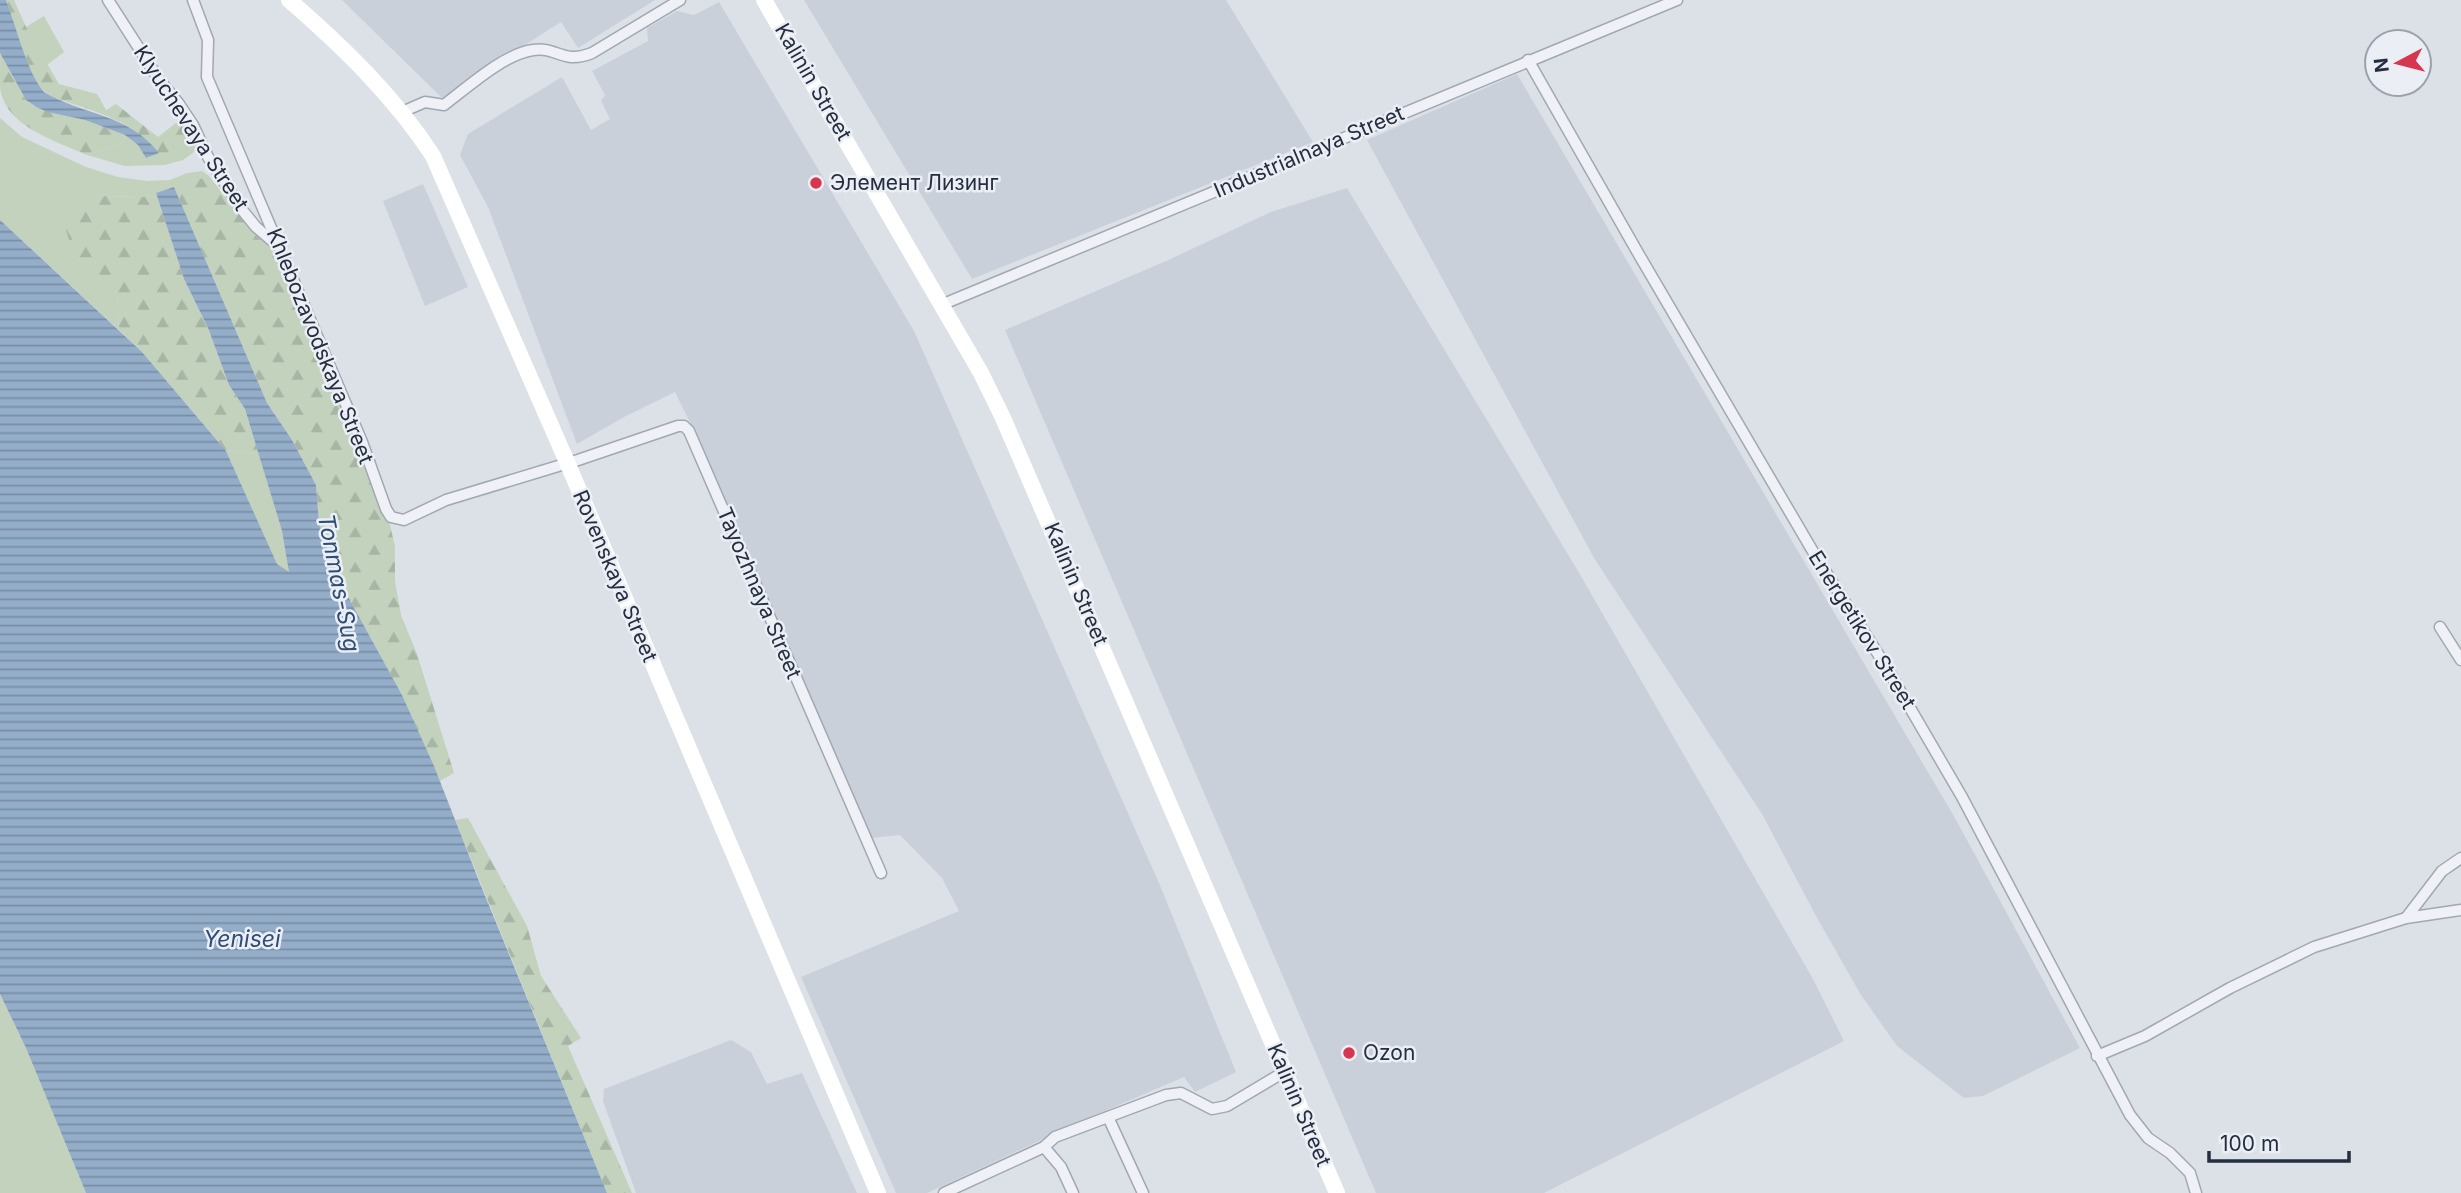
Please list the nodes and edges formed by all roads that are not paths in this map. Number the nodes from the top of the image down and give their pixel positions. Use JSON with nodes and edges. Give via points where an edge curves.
{"nodes":[{"id":1,"x":108,"y":0,"type":"edge"},
{"id":2,"x":193,"y":0,"type":"edge"},
{"id":3,"x":289,"y":0,"type":"edge"},
{"id":4,"x":680,"y":0,"type":"edge"},
{"id":5,"x":764,"y":0,"type":"edge"},
{"id":6,"x":1677,"y":0,"type":"edge"},
{"id":7,"x":1528,"y":60,"type":"junction"},
{"id":8,"x":402,"y":112,"type":"junction"},
{"id":9,"x":281,"y":250,"type":"junction"},
{"id":10,"x":941,"y":305,"type":"junction"},
{"id":11,"x":567,"y":462,"type":"junction"},
{"id":12,"x":2440,"y":627,"type":"dead end"},
{"id":13,"x":2461,"y":660,"type":"edge"},
{"id":14,"x":2461,"y":858,"type":"edge"},
{"id":15,"x":881,"y":873,"type":"dead end"},
{"id":16,"x":2461,"y":910,"type":"edge"},
{"id":17,"x":2406,"y":918,"type":"junction"},
{"id":18,"x":2097,"y":1056,"type":"junction"},
{"id":19,"x":1284,"y":1072,"type":"junction"},
{"id":20,"x":1108,"y":1117,"type":"junction"},
{"id":21,"x":1044,"y":1147,"type":"junction"},
{"id":22,"x":878,"y":1193,"type":"edge"},
{"id":23,"x":944,"y":1193,"type":"edge"},
{"id":24,"x":1073,"y":1193,"type":"edge"},
{"id":25,"x":1143,"y":1193,"type":"edge"},
{"id":26,"x":1337,"y":1193,"type":"edge"},
{"id":27,"x":2196,"y":1193,"type":"edge"}],
"edges":[{"from":1,"to":9,"type":"street","name":"Klyuchevaya Street","via":[[193,125],[243,211]]},
{"from":2,"to":9,"type":"street","name":"Khlebozavodskaya Street","via":[[208,40],[207,77]]},
{"from":3,"to":8,"type":"main road","name":"Rovenskaya Street","via":[[363,67]]},
{"from":4,"to":8,"type":"street","via":[[592,53],[579,58],[535,49],[481,75],[444,104],[425,102]]},
{"from":5,"to":10,"type":"main road","name":"Kalinin Street"},
{"from":6,"to":7,"type":"street","name":"Industrialnaya Street"},
{"from":7,"to":10,"type":"street","name":"Industrialnaya Street"},
{"from":7,"to":18,"type":"street","name":"Energetikov Street","via":[[1637,253],[1962,797]]},
{"from":8,"to":11,"type":"main road","name":"Rovenskaya Street","via":[[433,156]]},
{"from":9,"to":11,"type":"street","name":"Khlebozavodskaya Street","via":[[391,517],[404,520],[446,500]]},
{"from":10,"to":19,"type":"main road","name":"Kalinin Street","via":[[981,373],[1038,495]]},
{"from":11,"to":15,"type":"street","name":"Tayozhnaya Street","via":[[678,426],[688,431]]},
{"from":11,"to":22,"type":"main road","name":"Rovenskaya Street"},
{"from":12,"to":13,"type":"street"},
{"from":14,"to":17,"type":"street","via":[[2442,872]]},
{"from":16,"to":17,"type":"street"},
{"from":17,"to":18,"type":"street","via":[[2314,947],[2145,1036]]},
{"from":18,"to":27,"type":"street","name":"Energetikov Street","via":[[2130,1115],[2148,1138],[2190,1173]]},
{"from":19,"to":20,"type":"street","via":[[1227,1106],[1212,1109],[1181,1093]]},
{"from":19,"to":26,"type":"main road","name":"Kalinin Street"},
{"from":20,"to":21,"type":"street"},
{"from":20,"to":25,"type":"street"},
{"from":21,"to":23,"type":"street"},
{"from":21,"to":24,"type":"street","via":[[1061,1167]]}]}
